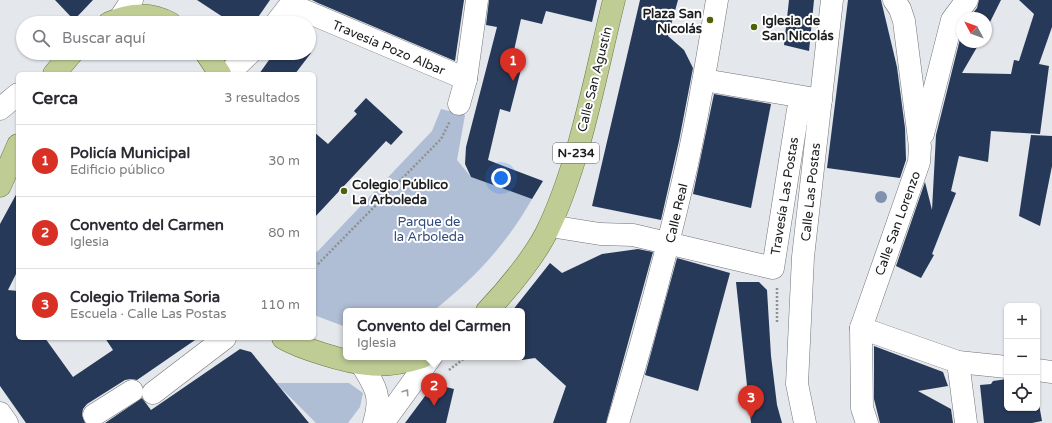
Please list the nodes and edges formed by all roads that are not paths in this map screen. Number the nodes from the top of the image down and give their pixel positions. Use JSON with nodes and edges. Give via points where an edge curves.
{"nodes":[{"id":1,"x":132,"y":0,"type":"edge"},
{"id":2,"x":477,"y":0,"type":"edge"},
{"id":3,"x":614,"y":0,"type":"edge"},
{"id":4,"x":718,"y":0,"type":"edge"},
{"id":5,"x":832,"y":0,"type":"edge"},
{"id":6,"x":967,"y":0,"type":"edge"},
{"id":7,"x":292,"y":2,"type":"edge"},
{"id":8,"x":901,"y":3,"type":"edge"},
{"id":9,"x":118,"y":16,"type":"edge"},
{"id":10,"x":130,"y":16,"type":"edge"},
{"id":11,"x":150,"y":16,"type":"edge"},
{"id":12,"x":281,"y":16,"type":"edge"},
{"id":13,"x":66,"y":60,"type":"edge"},
{"id":14,"x":211,"y":60,"type":"edge"},
{"id":15,"x":243,"y":60,"type":"edge"},
{"id":16,"x":56,"y":72,"type":"edge"},
{"id":17,"x":219,"y":72,"type":"edge"},
{"id":18,"x":230,"y":72,"type":"edge"},
{"id":19,"x":466,"y":79,"type":"junction"},
{"id":20,"x":704,"y":80,"type":"junction"},
{"id":21,"x":16,"y":96,"type":"edge"},
{"id":22,"x":459,"y":104,"type":"road end"},
{"id":23,"x":820,"y":106,"type":"junction"},
{"id":24,"x":0,"y":109,"type":"edge"},
{"id":25,"x":16,"y":131,"type":"edge"},
{"id":26,"x":920,"y":147,"type":"junction"},
{"id":27,"x":16,"y":150,"type":"edge"},
{"id":28,"x":0,"y":156,"type":"edge"},
{"id":29,"x":0,"y":186,"type":"edge"},
{"id":30,"x":550,"y":226,"type":"junction"},
{"id":31,"x":669,"y":242,"type":"junction"},
{"id":32,"x":490,"y":308,"type":"edge"},
{"id":33,"x":861,"y":328,"type":"junction"},
{"id":34,"x":222,"y":340,"type":"edge"},
{"id":35,"x":288,"y":340,"type":"edge"},
{"id":36,"x":343,"y":359,"type":"edge"},
{"id":37,"x":345,"y":360,"type":"edge"},
{"id":38,"x":410,"y":360,"type":"edge"},
{"id":39,"x":429,"y":360,"type":"edge"},
{"id":40,"x":958,"y":362,"type":"junction"},
{"id":41,"x":362,"y":365,"type":"junction"},
{"id":42,"x":1004,"y":367,"type":"edge"},
{"id":43,"x":1040,"y":370,"type":"edge"},
{"id":44,"x":1052,"y":372,"type":"edge"},
{"id":45,"x":797,"y":384,"type":"junction"},
{"id":46,"x":132,"y":391,"type":"dead end"},
{"id":47,"x":153,"y":393,"type":"dead end"},
{"id":48,"x":0,"y":413,"type":"edge"},
{"id":49,"x":94,"y":415,"type":"dead end"},
{"id":50,"x":7,"y":423,"type":"edge"},
{"id":51,"x":374,"y":423,"type":"edge"},
{"id":52,"x":382,"y":423,"type":"edge"},
{"id":53,"x":618,"y":423,"type":"edge"},
{"id":54,"x":805,"y":423,"type":"edge"},
{"id":55,"x":820,"y":423,"type":"edge"},
{"id":56,"x":867,"y":423,"type":"edge"},
{"id":57,"x":966,"y":423,"type":"edge"}],
"edges":[{"from":1,"to":9,"type":"street"},
{"from":2,"to":19,"type":"street"},
{"from":3,"to":30,"type":"main road","name":"Calle San Agustín","number":"N-234","via":[[574,160]]},
{"from":4,"to":20,"type":"street","name":"Calle Real"},
{"from":5,"to":23,"type":"street","name":"Calle Las Postas"},
{"from":6,"to":26,"type":"street","via":[[952,20]]},
{"from":7,"to":12,"type":"street"},
{"from":7,"to":19,"type":"street","name":"Travesía Pozo Albar"},
{"from":8,"to":26,"type":"street","name":"Calle San Lorenzo"},
{"from":10,"to":11,"type":"main road"},
{"from":13,"to":16,"type":"main road"},
{"from":14,"to":17,"type":"main road"},
{"from":15,"to":18,"type":"street"},
{"from":19,"to":22,"type":"street"},
{"from":20,"to":23,"type":"street"},
{"from":20,"to":31,"type":"street","name":"Calle Real"},
{"from":21,"to":24,"type":"street"},
{"from":23,"to":31,"type":"street","name":"Travesía Las Postas","via":[[798,110],[773,268]]},
{"from":23,"to":45,"type":"street","name":"Calle Las Postas","via":[[802,256]]},
{"from":25,"to":28,"type":"main road"},
{"from":26,"to":33,"type":"street","name":"Calle San Lorenzo","via":[[914,181]]},
{"from":27,"to":29,"type":"main road"},
{"from":30,"to":31,"type":"street","name":"Travesía Las Postas","via":[[600,234],[633,235]]},
{"from":30,"to":32,"type":"main road","number":"N-234","via":[[521,271]]},
{"from":31,"to":53,"type":"street","name":"Calle Real","via":[[648,324]]},
{"from":33,"to":40,"type":"street"},
{"from":33,"to":56,"type":"street","name":"Calle San Lorenzo","via":[[862,408]]},
{"from":34,"to":47,"type":"street"},
{"from":35,"to":36,"type":"main road"},
{"from":37,"to":41,"type":"main road"},
{"from":38,"to":41,"type":"main road","via":[[376,366]]},
{"from":52,"to":39,"type":"street","one_way":true},
{"from":40,"to":42,"type":"street"},
{"from":40,"to":57,"type":"street"},
{"from":41,"to":51,"type":"street","via":[[376,388],[378,411]]},
{"from":43,"to":44,"type":"street"},
{"from":45,"to":54,"type":"street","name":"Calle Las Postas"},
{"from":45,"to":55,"type":"street"},
{"from":46,"to":49,"type":"street"},
{"from":48,"to":50,"type":"street"}]}
